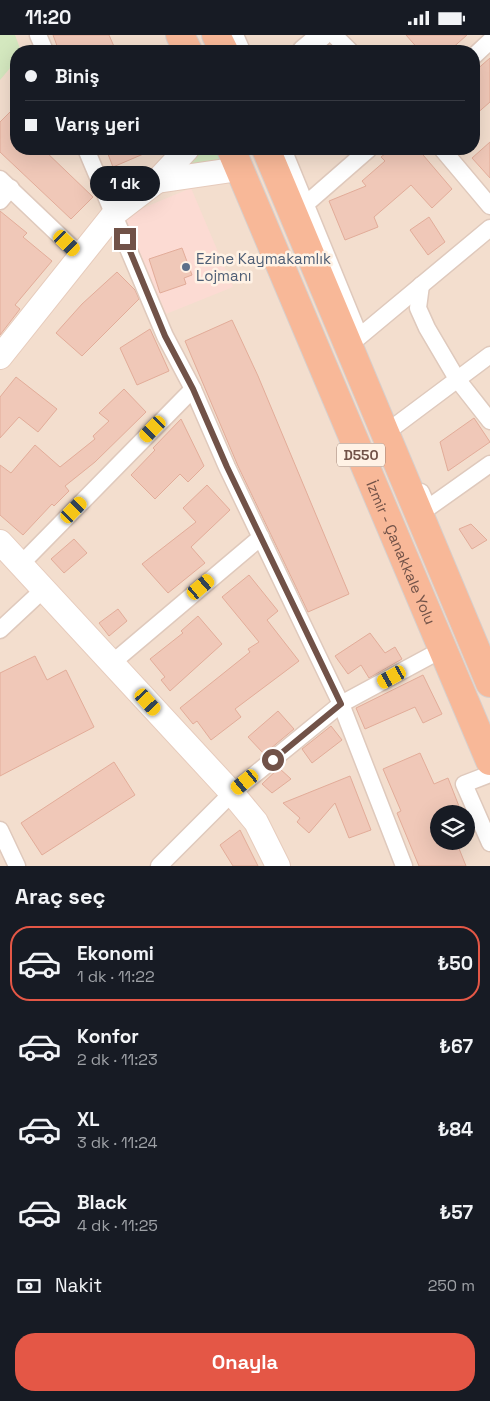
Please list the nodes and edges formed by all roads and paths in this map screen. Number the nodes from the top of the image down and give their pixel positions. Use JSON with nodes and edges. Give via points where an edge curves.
{"nodes":[{"id":1,"x":322,"y":35,"type":"edge"},
{"id":2,"x":334,"y":35,"type":"edge"},
{"id":3,"x":490,"y":41,"type":"edge"},
{"id":4,"x":310,"y":45,"type":"edge"},
{"id":5,"x":344,"y":45,"type":"edge"},
{"id":6,"x":480,"y":50,"type":"edge"},
{"id":7,"x":89,"y":155,"type":"edge"},
{"id":8,"x":181,"y":155,"type":"edge"},
{"id":9,"x":269,"y":155,"type":"edge"},
{"id":10,"x":286,"y":155,"type":"edge"},
{"id":11,"x":362,"y":155,"type":"edge"},
{"id":12,"x":447,"y":155,"type":"edge"},
{"id":13,"x":235,"y":159,"type":"edge"},
{"id":14,"x":157,"y":181,"type":"junction"},
{"id":15,"x":6,"y":183,"type":"edge"},
{"id":16,"x":0,"y":201,"type":"edge"},
{"id":17,"x":306,"y":203,"type":"junction"},
{"id":18,"x":490,"y":206,"type":"edge"},
{"id":19,"x":114,"y":214,"type":"junction"},
{"id":20,"x":490,"y":228,"type":"edge"},
{"id":21,"x":81,"y":256,"type":"junction"},
{"id":22,"x":422,"y":285,"type":"junction"},
{"id":23,"x":359,"y":337,"type":"junction"},
{"id":24,"x":490,"y":355,"type":"edge"},
{"id":25,"x":0,"y":357,"type":"edge"},
{"id":26,"x":457,"y":379,"type":"junction"},
{"id":27,"x":193,"y":389,"type":"junction"},
{"id":28,"x":490,"y":421,"type":"edge"},
{"id":29,"x":395,"y":426,"type":"junction"},
{"id":30,"x":490,"y":464,"type":"edge"},
{"id":31,"x":260,"y":537,"type":"junction"},
{"id":32,"x":0,"y":542,"type":"edge"},
{"id":33,"x":22,"y":563,"type":"junction"},
{"id":34,"x":44,"y":589,"type":"junction"},
{"id":35,"x":0,"y":630,"type":"edge"},
{"id":36,"x":443,"y":649,"type":"junction"},
{"id":37,"x":112,"y":663,"type":"junction"},
{"id":38,"x":490,"y":683,"type":"edge"},
{"id":39,"x":341,"y":704,"type":"junction"},
{"id":40,"x":490,"y":761,"type":"edge"},
{"id":41,"x":490,"y":774,"type":"edge"},
{"id":42,"x":232,"y":793,"type":"junction"},
{"id":43,"x":0,"y":830,"type":"edge"},
{"id":44,"x":490,"y":843,"type":"edge"},
{"id":45,"x":17,"y":866,"type":"edge"},
{"id":46,"x":159,"y":866,"type":"edge"},
{"id":47,"x":278,"y":866,"type":"edge"},
{"id":48,"x":404,"y":866,"type":"edge"}],
"edges":[{"from":1,"to":4,"type":"street"},
{"from":2,"to":5,"type":"street"},
{"from":3,"to":6,"type":"street"},
{"from":7,"to":19,"type":"street"},
{"from":8,"to":14,"type":"main road"},
{"from":9,"to":38,"type":"highway","name":"İzmir - Çanakkale Yolu","number":"D550"},
{"from":10,"to":17,"type":"street"},
{"from":11,"to":17,"type":"street"},
{"from":12,"to":18,"type":"street"},
{"from":13,"to":14,"type":"main road"},
{"from":13,"to":36,"type":"highway","name":"İzmir - Çanakkale Yolu","number":"D550"},
{"from":14,"to":19,"type":"main road"},
{"from":15,"to":16,"type":"street"},
{"from":15,"to":21,"type":"street"},
{"from":17,"to":23,"type":"street"},
{"from":19,"to":21,"type":"main road"},
{"from":19,"to":27,"type":"street","via":[[165,336]]},
{"from":20,"to":22,"type":"street"},
{"from":21,"to":25,"type":"main road"},
{"from":22,"to":23,"type":"street"},
{"from":22,"to":26,"type":"street","via":[[418,308]]},
{"from":23,"to":29,"type":"street"},
{"from":24,"to":26,"type":"street"},
{"from":26,"to":28,"type":"street"},
{"from":26,"to":29,"type":"street"},
{"from":27,"to":31,"type":"street"},
{"from":27,"to":33,"type":"street"},
{"from":29,"to":30,"type":"street","via":[[428,508]]},
{"from":31,"to":37,"type":"street"},
{"from":31,"to":39,"type":"street"},
{"from":32,"to":33,"type":"main road"},
{"from":33,"to":34,"type":"main road"},
{"from":34,"to":35,"type":"street"},
{"from":34,"to":37,"type":"main road"},
{"from":36,"to":39,"type":"street"},
{"from":36,"to":40,"type":"highway","name":"İzmir - Çanakkale Yolu","number":"D550"},
{"from":37,"to":42,"type":"main road"},
{"from":39,"to":42,"type":"street"},
{"from":39,"to":48,"type":"street"},
{"from":41,"to":44,"type":"street","via":[[464,785]]},
{"from":42,"to":46,"type":"street"},
{"from":42,"to":47,"type":"main road","via":[[256,822]]},
{"from":43,"to":45,"type":"street"}]}
